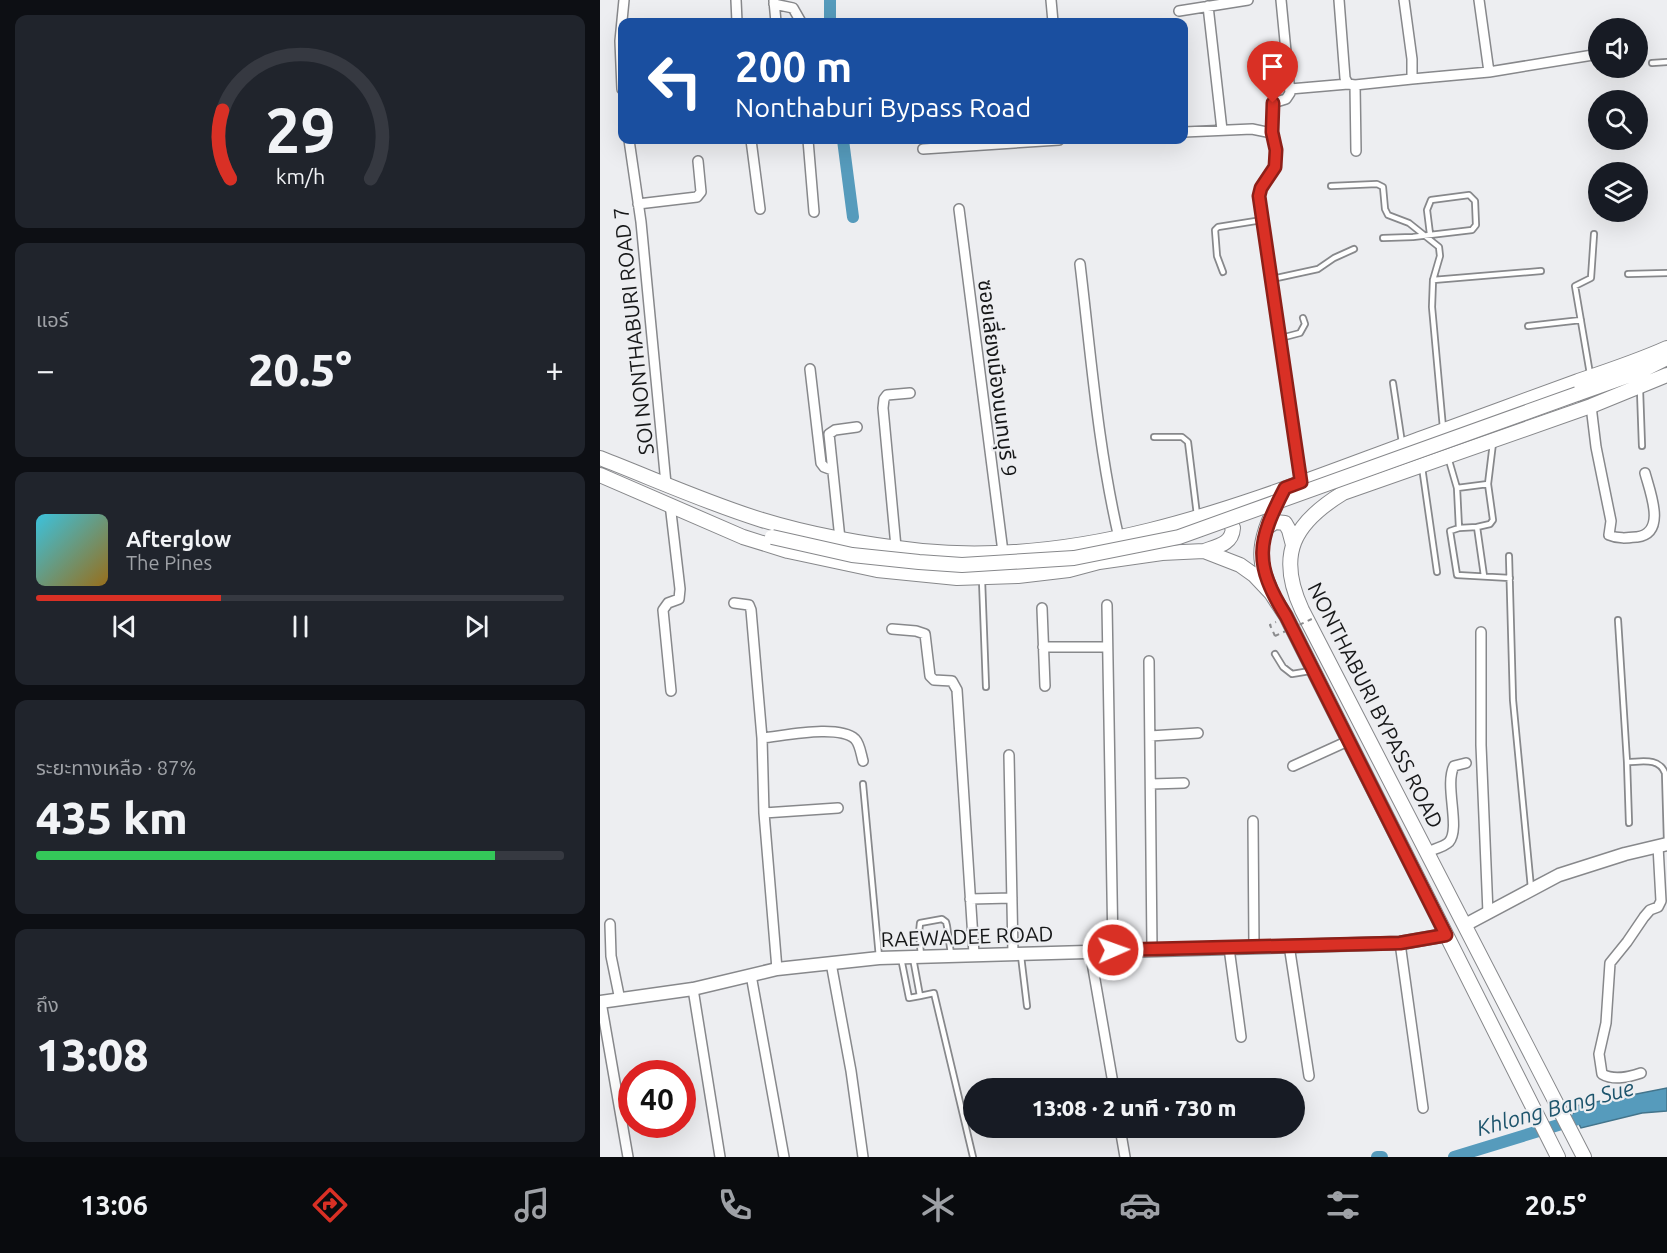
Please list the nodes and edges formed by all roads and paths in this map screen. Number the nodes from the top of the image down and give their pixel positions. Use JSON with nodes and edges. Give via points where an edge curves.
{"nodes":[{"id":1,"x":624,"y":0,"type":"edge"},
{"id":2,"x":736,"y":0,"type":"edge"},
{"id":3,"x":1051,"y":0,"type":"edge"},
{"id":4,"x":1248,"y":0,"type":"edge"},
{"id":5,"x":1281,"y":0,"type":"edge"},
{"id":6,"x":1339,"y":0,"type":"edge"},
{"id":7,"x":1404,"y":0,"type":"edge"},
{"id":8,"x":1479,"y":0,"type":"edge"},
{"id":9,"x":774,"y":2,"type":"edge"},
{"id":10,"x":1208,"y":6,"type":"junction"},
{"id":11,"x":1179,"y":11,"type":"dead end"},
{"id":12,"x":622,"y":18,"type":"edge"},
{"id":13,"x":737,"y":18,"type":"edge"},
{"id":14,"x":776,"y":18,"type":"edge"},
{"id":15,"x":799,"y":18,"type":"edge"},
{"id":16,"x":1053,"y":18,"type":"edge"},
{"id":17,"x":1588,"y":56,"type":"edge"},
{"id":18,"x":1667,"y":62,"type":"edge"},
{"id":19,"x":1652,"y":63,"type":"dead end"},
{"id":20,"x":1489,"y":72,"type":"junction"},
{"id":21,"x":1412,"y":79,"type":"junction"},
{"id":22,"x":1352,"y":84,"type":"junction"},
{"id":23,"x":1290,"y":89,"type":"junction"},
{"id":24,"x":1222,"y":130,"type":"junction"},
{"id":25,"x":1188,"y":132,"type":"edge"},
{"id":26,"x":1272,"y":132,"type":"junction"},
{"id":27,"x":630,"y":144,"type":"edge"},
{"id":28,"x":752,"y":144,"type":"edge"},
{"id":29,"x":808,"y":144,"type":"edge"},
{"id":30,"x":937,"y":144,"type":"edge"},
{"id":31,"x":923,"y":149,"type":"dead end"},
{"id":32,"x":1356,"y":151,"type":"dead end"},
{"id":33,"x":699,"y":160,"type":"dead end"},
{"id":34,"x":1331,"y":186,"type":"dead end"},
{"id":35,"x":638,"y":204,"type":"junction"},
{"id":36,"x":760,"y":209,"type":"dead end"},
{"id":37,"x":959,"y":209,"type":"dead end"},
{"id":38,"x":814,"y":212,"type":"dead end"},
{"id":39,"x":1262,"y":220,"type":"junction"},
{"id":40,"x":1430,"y":234,"type":"junction"},
{"id":41,"x":1594,"y":234,"type":"dead end"},
{"id":42,"x":1424,"y":235,"type":"junction"},
{"id":43,"x":1383,"y":238,"type":"dead end"},
{"id":44,"x":1354,"y":249,"type":"dead end"},
{"id":45,"x":1080,"y":264,"type":"dead end"},
{"id":46,"x":1541,"y":271,"type":"dead end"},
{"id":47,"x":1223,"y":272,"type":"dead end"},
{"id":48,"x":1667,"y":273,"type":"edge"},
{"id":49,"x":1628,"y":274,"type":"dead end"},
{"id":50,"x":1272,"y":279,"type":"junction"},
{"id":51,"x":1433,"y":280,"type":"junction"},
{"id":52,"x":1303,"y":318,"type":"dead end"},
{"id":53,"x":1581,"y":320,"type":"junction"},
{"id":54,"x":1528,"y":326,"type":"dead end"},
{"id":55,"x":1281,"y":338,"type":"junction"},
{"id":56,"x":1667,"y":348,"type":"edge"},
{"id":57,"x":1667,"y":358,"type":"edge"},
{"id":58,"x":810,"y":369,"type":"dead end"},
{"id":59,"x":1667,"y":375,"type":"edge"},
{"id":60,"x":1591,"y":377,"type":"junction"},
{"id":61,"x":1392,"y":383,"type":"dead end"},
{"id":62,"x":1640,"y":387,"type":"junction"},
{"id":63,"x":910,"y":393,"type":"dead end"},
{"id":64,"x":1591,"y":406,"type":"junction"},
{"id":65,"x":857,"y":427,"type":"dead end"},
{"id":66,"x":1444,"y":430,"type":"junction"},
{"id":67,"x":1154,"y":437,"type":"dead end"},
{"id":68,"x":1493,"y":441,"type":"junction"},
{"id":69,"x":1402,"y":445,"type":"junction"},
{"id":70,"x":1642,"y":446,"type":"dead end"},
{"id":71,"x":1448,"y":457,"type":"junction"},
{"id":72,"x":600,"y":458,"type":"edge"},
{"id":73,"x":1422,"y":467,"type":"junction"},
{"id":74,"x":832,"y":470,"type":"junction"},
{"id":75,"x":1645,"y":473,"type":"dead end"},
{"id":76,"x":600,"y":475,"type":"edge"},
{"id":77,"x":1301,"y":482,"type":"junction"},
{"id":78,"x":666,"y":484,"type":"junction"},
{"id":79,"x":1488,"y":484,"type":"junction"},
{"id":80,"x":1285,"y":488,"type":"junction"},
{"id":81,"x":1457,"y":488,"type":"junction"},
{"id":82,"x":670,"y":504,"type":"junction"},
{"id":83,"x":1199,"y":517,"type":"junction"},
{"id":84,"x":713,"y":523,"type":"junction"},
{"id":85,"x":1477,"y":527,"type":"junction"},
{"id":86,"x":1266,"y":528,"type":"junction"},
{"id":87,"x":1460,"y":528,"type":"junction"},
{"id":88,"x":1119,"y":538,"type":"junction"},
{"id":89,"x":840,"y":539,"type":"junction"},
{"id":90,"x":1293,"y":545,"type":"junction"},
{"id":91,"x":896,"y":547,"type":"junction"},
{"id":92,"x":1204,"y":551,"type":"junction"},
{"id":93,"x":1003,"y":552,"type":"junction"},
{"id":94,"x":1509,"y":556,"type":"dead end"},
{"id":95,"x":1437,"y":572,"type":"dead end"},
{"id":96,"x":1484,"y":576,"type":"junction"},
{"id":97,"x":1510,"y":578,"type":"junction"},
{"id":98,"x":982,"y":584,"type":"junction"},
{"id":99,"x":1271,"y":593,"type":"junction"},
{"id":100,"x":734,"y":603,"type":"dead end"},
{"id":101,"x":1107,"y":605,"type":"dead end"},
{"id":102,"x":1042,"y":608,"type":"dead end"},
{"id":103,"x":1314,"y":618,"type":"dead end"},
{"id":104,"x":1618,"y":620,"type":"dead end"},
{"id":105,"x":1270,"y":625,"type":"dead end"},
{"id":106,"x":892,"y":630,"type":"dead end"},
{"id":107,"x":1481,"y":632,"type":"dead end"},
{"id":108,"x":1043,"y":647,"type":"junction"},
{"id":109,"x":1107,"y":647,"type":"junction"},
{"id":110,"x":1275,"y":654,"type":"dead end"},
{"id":111,"x":1149,"y":661,"type":"dead end"},
{"id":112,"x":1313,"y":670,"type":"junction"},
{"id":113,"x":1045,"y":686,"type":"dead end"},
{"id":114,"x":986,"y":687,"type":"dead end"},
{"id":115,"x":671,"y":691,"type":"dead end"},
{"id":116,"x":1198,"y":733,"type":"dead end"},
{"id":117,"x":1150,"y":736,"type":"junction"},
{"id":118,"x":762,"y":738,"type":"junction"},
{"id":119,"x":1348,"y":741,"type":"junction"},
{"id":120,"x":1009,"y":755,"type":"dead end"},
{"id":121,"x":863,"y":761,"type":"dead end"},
{"id":122,"x":1627,"y":762,"type":"junction"},
{"id":123,"x":1466,"y":763,"type":"dead end"},
{"id":124,"x":1293,"y":766,"type":"dead end"},
{"id":125,"x":1184,"y":783,"type":"dead end"},
{"id":126,"x":862,"y":784,"type":"dead end"},
{"id":127,"x":1151,"y":784,"type":"junction"},
{"id":128,"x":838,"y":808,"type":"dead end"},
{"id":129,"x":764,"y":813,"type":"junction"},
{"id":130,"x":1253,"y":821,"type":"dead end"},
{"id":131,"x":1629,"y":823,"type":"dead end"},
{"id":132,"x":1664,"y":845,"type":"edge"},
{"id":133,"x":1427,"y":852,"type":"junction"},
{"id":134,"x":1531,"y":889,"type":"junction"},
{"id":135,"x":1012,"y":898,"type":"junction"},
{"id":136,"x":970,"y":899,"type":"junction"},
{"id":137,"x":1488,"y":913,"type":"junction"},
{"id":138,"x":610,"y":924,"type":"dead end"},
{"id":139,"x":1465,"y":925,"type":"junction"},
{"id":140,"x":1446,"y":935,"type":"junction"},
{"id":141,"x":1400,"y":943,"type":"junction"},
{"id":142,"x":1289,"y":945,"type":"junction"},
{"id":143,"x":1254,"y":946,"type":"junction"},
{"id":144,"x":1152,"y":948,"type":"junction"},
{"id":145,"x":1229,"y":948,"type":"junction"},
{"id":146,"x":1113,"y":950,"type":"junction"},
{"id":147,"x":1090,"y":951,"type":"junction"},
{"id":148,"x":1017,"y":953,"type":"junction"},
{"id":149,"x":974,"y":954,"type":"junction"},
{"id":150,"x":951,"y":955,"type":"junction"},
{"id":151,"x":912,"y":956,"type":"junction"},
{"id":152,"x":879,"y":958,"type":"junction"},
{"id":153,"x":831,"y":963,"type":"junction"},
{"id":154,"x":777,"y":969,"type":"junction"},
{"id":155,"x":751,"y":975,"type":"junction"},
{"id":156,"x":693,"y":989,"type":"junction"},
{"id":157,"x":920,"y":996,"type":"junction"},
{"id":158,"x":620,"y":1000,"type":"junction"},
{"id":159,"x":600,"y":1002,"type":"edge"},
{"id":160,"x":1027,"y":1006,"type":"dead end"},
{"id":161,"x":1241,"y":1037,"type":"dead end"},
{"id":162,"x":1641,"y":1073,"type":"dead end"},
{"id":163,"x":1309,"y":1076,"type":"dead end"},
{"id":164,"x":1112,"y":1078,"type":"edge"},
{"id":165,"x":1423,"y":1108,"type":"dead end"},
{"id":166,"x":1122,"y":1138,"type":"edge"},
{"id":167,"x":1582,"y":1152,"type":"edge"},
{"id":168,"x":1557,"y":1156,"type":"edge"},
{"id":169,"x":628,"y":1157,"type":"edge"},
{"id":170,"x":720,"y":1157,"type":"edge"},
{"id":171,"x":784,"y":1157,"type":"edge"},
{"id":172,"x":863,"y":1157,"type":"edge"},
{"id":173,"x":973,"y":1157,"type":"edge"},
{"id":174,"x":1125,"y":1157,"type":"edge"}],
"edges":[{"from":1,"to":12,"type":"street"},
{"from":2,"to":13,"type":"street"},
{"from":3,"to":16,"type":"street"},
{"from":4,"to":10,"type":"street"},
{"from":5,"to":23,"type":"street"},
{"from":6,"to":22,"type":"street","via":[[1346,78]]},
{"from":7,"to":21,"type":"street"},
{"from":8,"to":20,"type":"street"},
{"from":9,"to":14,"type":"street"},
{"from":9,"to":15,"type":"street","via":[[793,8]]},
{"from":10,"to":11,"type":"street"},
{"from":10,"to":24,"type":"street"},
{"from":17,"to":20,"type":"street"},
{"from":18,"to":19,"type":"lane"},
{"from":20,"to":21,"type":"street"},
{"from":21,"to":22,"type":"street"},
{"from":22,"to":23,"type":"street"},
{"from":22,"to":32,"type":"street"},
{"from":23,"to":26,"type":"street","via":[[1288,98],[1273,103]]},
{"from":24,"to":25,"type":"street"},
{"from":24,"to":26,"type":"street"},
{"from":26,"to":39,"type":"street","via":[[1275,167],[1259,196]]},
{"from":27,"to":35,"type":"street","name":"SOI NONTHABURI ROAD 7"},
{"from":28,"to":36,"type":"street"},
{"from":29,"to":38,"type":"street"},
{"from":30,"to":31,"type":"street"},
{"from":33,"to":35,"type":"street","via":[[701,192],[697,197]]},
{"from":34,"to":42,"type":"lane","via":[[1383,187],[1388,214]]},
{"from":35,"to":78,"type":"street","name":"SOI NONTHABURI ROAD 7"},
{"from":37,"to":93,"type":"street","name":"ซอยเลี่ยงเมืองนนทบุรี 9"},
{"from":39,"to":47,"type":"lane","via":[[1215,231]]},
{"from":39,"to":50,"type":"street"},
{"from":40,"to":40,"type":"lane","via":[[1427,210],[1431,200],[1469,195],[1475,201],[1476,225],[1472,230]]},
{"from":40,"to":42,"type":"lane"},
{"from":41,"to":53,"type":"lane","via":[[1592,279],[1575,286]]},
{"from":42,"to":43,"type":"lane"},
{"from":42,"to":51,"type":"lane","via":[[1439,247]]},
{"from":44,"to":50,"type":"lane","via":[[1318,269]]},
{"from":45,"to":88,"type":"street","via":[[1101,446]]},
{"from":46,"to":51,"type":"lane"},
{"from":48,"to":49,"type":"lane"},
{"from":50,"to":55,"type":"street"},
{"from":51,"to":66,"type":"lane"},
{"from":52,"to":55,"type":"lane","via":[[1305,324],[1300,333]]},
{"from":53,"to":54,"type":"lane"},
{"from":53,"to":60,"type":"lane"},
{"from":55,"to":77,"type":"street"},
{"from":56,"to":60,"type":"main road"},
{"from":57,"to":84,"type":"main road","bridge":true,"via":[[1639,372],[1179,537],[1085,556],[962,565],[919,562],[852,555]]},
{"from":58,"to":74,"type":"street","via":[[821,463]]},
{"from":59,"to":62,"type":"main road","name":"NONTHABURI BYPASS ROAD"},
{"from":60,"to":66,"type":"main road"},
{"from":61,"to":69,"type":"lane"},
{"from":62,"to":64,"type":"main road","name":"NONTHABURI BYPASS ROAD"},
{"from":62,"to":70,"type":"lane"},
{"from":63,"to":91,"type":"street","via":[[887,395],[883,408]]},
{"from":64,"to":68,"type":"main road","name":"NONTHABURI BYPASS ROAD"},
{"from":64,"to":75,"type":"street","via":[[1611,521],[1609,535],[1642,537],[1652,529],[1656,517]]},
{"from":65,"to":74,"type":"street","via":[[829,434]]},
{"from":66,"to":69,"type":"main road"},
{"from":67,"to":83,"type":"lane","via":[[1182,437],[1188,442]]},
{"from":68,"to":71,"type":"main road","name":"NONTHABURI BYPASS ROAD"},
{"from":68,"to":79,"type":"lane"},
{"from":69,"to":77,"type":"main road"},
{"from":71,"to":73,"type":"main road","name":"NONTHABURI BYPASS ROAD"},
{"from":71,"to":81,"type":"lane"},
{"from":72,"to":78,"type":"main road"},
{"from":73,"to":90,"type":"main road","name":"NONTHABURI BYPASS ROAD","via":[[1335,498],[1308,519]]},
{"from":73,"to":95,"type":"lane"},
{"from":74,"to":89,"type":"street"},
{"from":76,"to":82,"type":"main road","name":"NONTHABURI BYPASS ROAD"},
{"from":77,"to":80,"type":"main road"},
{"from":78,"to":89,"type":"main road","via":[[762,520]]},
{"from":79,"to":81,"type":"lane"},
{"from":79,"to":85,"type":"lane","via":[[1492,520]]},
{"from":80,"to":83,"type":"main road"},
{"from":80,"to":86,"type":"main road","name":"NONTHABURI BYPASS ROAD"},
{"from":81,"to":87,"type":"lane"},
{"from":82,"to":84,"type":"main road","name":"NONTHABURI BYPASS ROAD"},
{"from":82,"to":115,"type":"street","via":[[680,593],[663,610]]},
{"from":83,"to":88,"type":"main road"},
{"from":83,"to":92,"type":"main road","via":[[1228,522],[1233,528],[1227,543]]},
{"from":84,"to":98,"type":"main road","name":"NONTHABURI BYPASS ROAD","via":[[742,537],[846,565]]},
{"from":85,"to":87,"type":"lane"},
{"from":85,"to":96,"type":"lane"},
{"from":86,"to":90,"type":"main road","via":[[1275,522],[1285,523]]},
{"from":86,"to":99,"type":"main road","name":"NONTHABURI BYPASS ROAD","via":[[1261,562]]},
{"from":87,"to":96,"type":"lane","via":[[1452,529],[1450,534],[1457,574]]},
{"from":88,"to":93,"type":"main road","via":[[1069,548]]},
{"from":89,"to":91,"type":"main road"},
{"from":90,"to":133,"type":"main road","name":"NONTHABURI BYPASS ROAD","via":[[1289,575],[1293,592]]},
{"from":91,"to":93,"type":"main road","via":[[960,553]]},
{"from":92,"to":98,"type":"main road","name":"NONTHABURI BYPASS ROAD","via":[[1099,562]]},
{"from":92,"to":99,"type":"main road","name":"NONTHABURI BYPASS ROAD","via":[[1240,565]]},
{"from":94,"to":97,"type":"lane"},
{"from":96,"to":97,"type":"lane"},
{"from":97,"to":134,"type":"lane","via":[[1513,700]]},
{"from":98,"to":114,"type":"lane"},
{"from":99,"to":112,"type":"main road","name":"NONTHABURI BYPASS ROAD"},
{"from":100,"to":118,"type":"street","via":[[749,605],[752,610]]},
{"from":101,"to":109,"type":"street"},
{"from":102,"to":108,"type":"street"},
{"from":103,"to":105,"type":"path","bridge":true,"via":[[1275,636]]},
{"from":104,"to":122,"type":"lane"},
{"from":106,"to":136,"type":"street","via":[[925,634],[930,676],[934,680],[949,680],[956,687]]},
{"from":107,"to":137,"type":"street"},
{"from":108,"to":109,"type":"street"},
{"from":108,"to":113,"type":"street"},
{"from":109,"to":146,"type":"street"},
{"from":110,"to":112,"type":"lane","via":[[1292,674]]},
{"from":111,"to":117,"type":"street"},
{"from":112,"to":119,"type":"main road","name":"NONTHABURI BYPASS ROAD"},
{"from":116,"to":117,"type":"street"},
{"from":117,"to":127,"type":"street"},
{"from":118,"to":121,"type":"street","via":[[831,731],[853,738]]},
{"from":118,"to":129,"type":"street"},
{"from":119,"to":124,"type":"street"},
{"from":119,"to":140,"type":"main road","name":"NONTHABURI BYPASS ROAD"},
{"from":120,"to":135,"type":"street"},
{"from":122,"to":131,"type":"lane"},
{"from":122,"to":132,"type":"lane","via":[[1658,762],[1662,766]]},
{"from":123,"to":133,"type":"street","via":[[1454,766],[1450,774],[1451,839]]},
{"from":125,"to":127,"type":"street"},
{"from":126,"to":152,"type":"lane"},
{"from":127,"to":144,"type":"street"},
{"from":128,"to":129,"type":"street"},
{"from":129,"to":154,"type":"street"},
{"from":130,"to":143,"type":"street"},
{"from":132,"to":134,"type":"street","via":[[1559,875]]},
{"from":132,"to":162,"type":"street","via":[[1661,901],[1610,963],[1606,1023],[1599,1054],[1602,1074],[1608,1077]]},
{"from":133,"to":139,"type":"main road","name":"NONTHABURI BYPASS ROAD"},
{"from":134,"to":137,"type":"street"},
{"from":135,"to":136,"type":"street"},
{"from":135,"to":148,"type":"street"},
{"from":136,"to":149,"type":"street"},
{"from":137,"to":139,"type":"street"},
{"from":138,"to":158,"type":"street","via":[[611,956]]},
{"from":139,"to":167,"type":"main road","name":"NONTHABURI BYPASS ROAD"},
{"from":140,"to":141,"type":"street","name":"RAEWADEE ROAD"},
{"from":140,"to":168,"type":"main road","name":"NONTHABURI BYPASS ROAD"},
{"from":141,"to":142,"type":"street","name":"RAEWADEE ROAD"},
{"from":141,"to":165,"type":"street"},
{"from":142,"to":143,"type":"street","name":"RAEWADEE ROAD"},
{"from":142,"to":163,"type":"street"},
{"from":143,"to":145,"type":"street","name":"RAEWADEE ROAD"},
{"from":144,"to":145,"type":"street","name":"RAEWADEE ROAD"},
{"from":144,"to":146,"type":"street","name":"RAEWADEE ROAD"},
{"from":145,"to":161,"type":"street"},
{"from":146,"to":147,"type":"street","name":"RAEWADEE ROAD"},
{"from":147,"to":148,"type":"street","name":"RAEWADEE ROAD"},
{"from":147,"to":164,"type":"street"},
{"from":148,"to":149,"type":"street","name":"RAEWADEE ROAD"},
{"from":148,"to":160,"type":"lane"},
{"from":149,"to":150,"type":"street","name":"RAEWADEE ROAD"},
{"from":150,"to":151,"type":"street","name":"RAEWADEE ROAD"},
{"from":150,"to":151,"type":"lane","via":[[946,922],[942,919],[920,923]]},
{"from":151,"to":152,"type":"street","name":"RAEWADEE ROAD"},
{"from":151,"to":157,"type":"lane"},
{"from":151,"to":157,"type":"lane","via":[[909,998]]},
{"from":152,"to":153,"type":"street","name":"RAEWADEE ROAD"},
{"from":153,"to":154,"type":"street","name":"RAEWADEE ROAD"},
{"from":153,"to":172,"type":"street"},
{"from":154,"to":155,"type":"street","name":"RAEWADEE ROAD"},
{"from":155,"to":156,"type":"street","name":"RAEWADEE ROAD"},
{"from":155,"to":171,"type":"street"},
{"from":156,"to":158,"type":"street","name":"RAEWADEE ROAD"},
{"from":156,"to":170,"type":"street"},
{"from":157,"to":173,"type":"lane","via":[[934,993]]},
{"from":158,"to":159,"type":"street","name":"RAEWADEE ROAD"},
{"from":159,"to":169,"type":"street"},
{"from":166,"to":174,"type":"street"}]}
